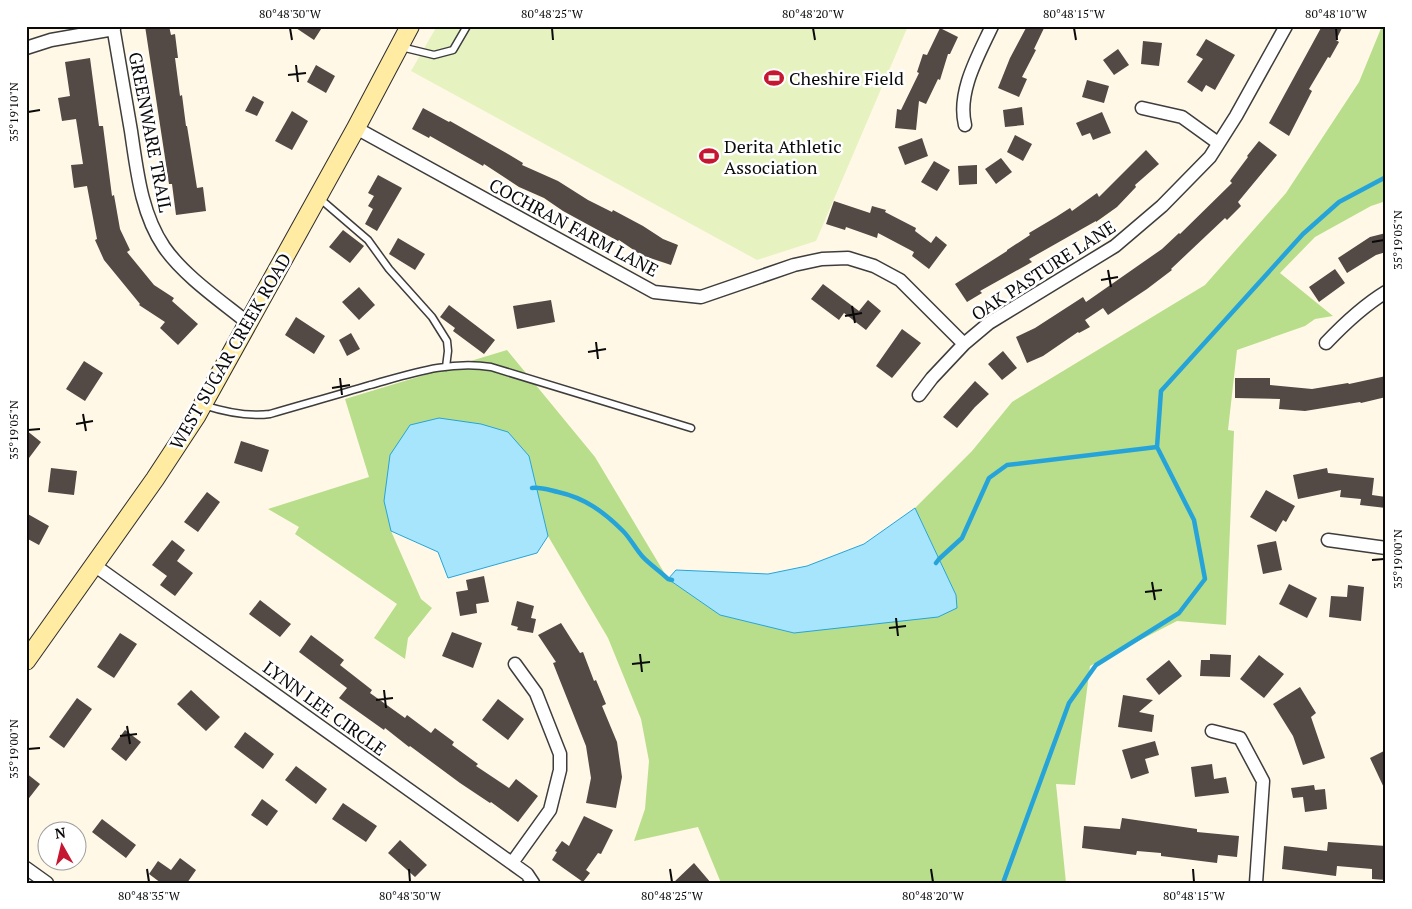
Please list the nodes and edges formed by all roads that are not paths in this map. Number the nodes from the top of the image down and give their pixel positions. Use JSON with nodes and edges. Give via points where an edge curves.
{"nodes":[{"id":1,"x":410,"y":26,"type":"edge"},
{"id":2,"x":467,"y":26,"type":"edge"},
{"id":3,"x":992,"y":26,"type":"edge"},
{"id":4,"x":1286,"y":26,"type":"edge"},
{"id":5,"x":114,"y":28,"type":"edge"},
{"id":6,"x":400,"y":47,"type":"junction"},
{"id":7,"x":26,"y":48,"type":"edge"},
{"id":8,"x":1142,"y":108,"type":"dead end"},
{"id":9,"x":965,"y":125,"type":"dead end"},
{"id":10,"x":356,"y":128,"type":"junction"},
{"id":11,"x":1218,"y":142,"type":"junction"},
{"id":12,"x":317,"y":196,"type":"junction"},
{"id":13,"x":1386,"y":292,"type":"edge"},
{"id":14,"x":248,"y":323,"type":"junction"},
{"id":15,"x":1326,"y":343,"type":"dead end"},
{"id":16,"x":964,"y":344,"type":"junction"},
{"id":17,"x":446,"y":367,"type":"junction"},
{"id":18,"x":919,"y":395,"type":"dead end"},
{"id":19,"x":202,"y":405,"type":"junction"},
{"id":20,"x":691,"y":428,"type":"dead end"},
{"id":21,"x":1328,"y":540,"type":"dead end"},
{"id":22,"x":1386,"y":548,"type":"edge"},
{"id":23,"x":94,"y":565,"type":"junction"},
{"id":24,"x":26,"y":661,"type":"edge"},
{"id":25,"x":514,"y":664,"type":"dead end"},
{"id":26,"x":1212,"y":731,"type":"dead end"},
{"id":27,"x":512,"y":863,"type":"junction"},
{"id":28,"x":26,"y":868,"type":"edge"},
{"id":29,"x":47,"y":883,"type":"edge"},
{"id":30,"x":533,"y":883,"type":"edge"},
{"id":31,"x":1256,"y":883,"type":"edge"}],
"edges":[{"from":1,"to":6,"type":"main road","name":"WEST SUGAR CREEK ROAD"},
{"from":2,"to":6,"type":"lane","via":[[453,50],[434,55]]},
{"from":3,"to":9,"type":"street","via":[[964,97],[962,113]]},
{"from":4,"to":11,"type":"street","name":"OAK PASTURE LANE"},
{"from":5,"to":7,"type":"street"},
{"from":5,"to":14,"type":"street","name":"GREENWARE TRAIL","via":[[137,168],[151,225],[164,248],[182,267]]},
{"from":6,"to":10,"type":"main road","name":"WEST SUGAR CREEK ROAD"},
{"from":8,"to":11,"type":"street","via":[[1182,117]]},
{"from":10,"to":12,"type":"main road","name":"WEST SUGAR CREEK ROAD"},
{"from":10,"to":16,"type":"street","name":"COCHRAN FARM LANE","via":[[654,292],[701,296],[794,265],[848,258],[874,266],[900,280]]},
{"from":11,"to":16,"type":"street","name":"OAK PASTURE LANE","via":[[1210,157],[1169,200],[1115,246],[989,323]]},
{"from":12,"to":14,"type":"main road","name":"WEST SUGAR CREEK ROAD"},
{"from":12,"to":17,"type":"lane","via":[[368,240],[432,317],[447,341]]},
{"from":13,"to":15,"type":"street","via":[[1368,302]]},
{"from":14,"to":19,"type":"main road","name":"WEST SUGAR CREEK ROAD"},
{"from":16,"to":18,"type":"street","name":"OAK PASTURE LANE"},
{"from":17,"to":19,"type":"lane","via":[[411,373],[270,414],[223,411]]},
{"from":17,"to":20,"type":"lane","via":[[491,367]]},
{"from":19,"to":23,"type":"main road","name":"WEST SUGAR CREEK ROAD","via":[[156,479]]},
{"from":21,"to":22,"type":"street"},
{"from":23,"to":24,"type":"main road","name":"WEST SUGAR CREEK ROAD"},
{"from":23,"to":27,"type":"street","name":"LYNN LEE CIRCLE"},
{"from":25,"to":27,"type":"street","via":[[536,693],[560,754],[560,770],[550,810]]},
{"from":26,"to":31,"type":"street","via":[[1240,738],[1264,781]]},
{"from":27,"to":30,"type":"street","name":"LYNN LEE CIRCLE","via":[[528,874]]},
{"from":28,"to":29,"type":"street"}]}
